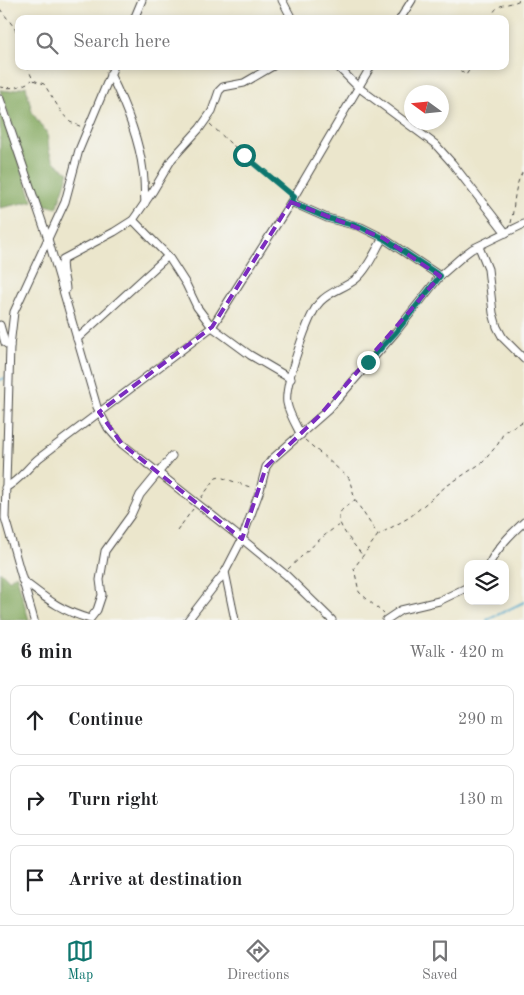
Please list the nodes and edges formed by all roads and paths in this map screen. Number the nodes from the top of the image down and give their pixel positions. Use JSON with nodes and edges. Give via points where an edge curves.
{"nodes":[{"id":1,"x":142,"y":0,"type":"edge"},
{"id":2,"x":282,"y":0,"type":"edge"},
{"id":3,"x":412,"y":0,"type":"edge"},
{"id":4,"x":520,"y":0,"type":"edge"},
{"id":5,"x":0,"y":9,"type":"edge"},
{"id":6,"x":136,"y":15,"type":"edge"},
{"id":7,"x":290,"y":15,"type":"edge"},
{"id":8,"x":403,"y":15,"type":"edge"},
{"id":9,"x":492,"y":15,"type":"edge"},
{"id":10,"x":15,"y":29,"type":"edge"},
{"id":11,"x":29,"y":70,"type":"edge"},
{"id":12,"x":112,"y":70,"type":"edge"},
{"id":13,"x":266,"y":70,"type":"edge"},
{"id":14,"x":341,"y":70,"type":"edge"},
{"id":15,"x":369,"y":70,"type":"edge"},
{"id":16,"x":110,"y":74,"type":"junction"},
{"id":17,"x":33,"y":80,"type":"junction"},
{"id":18,"x":0,"y":87,"type":"edge"},
{"id":19,"x":358,"y":87,"type":"junction"},
{"id":20,"x":0,"y":99,"type":"edge"},
{"id":21,"x":206,"y":120,"type":"junction"},
{"id":22,"x":88,"y":129,"type":"junction"},
{"id":23,"x":524,"y":170,"type":"edge"},
{"id":24,"x":292,"y":200,"type":"junction"},
{"id":25,"x":145,"y":203,"type":"junction"},
{"id":26,"x":133,"y":220,"type":"junction"},
{"id":27,"x":524,"y":224,"type":"edge"},
{"id":28,"x":506,"y":233,"type":"junction"},
{"id":29,"x":383,"y":238,"type":"junction"},
{"id":30,"x":48,"y":239,"type":"junction"},
{"id":31,"x":480,"y":247,"type":"junction"},
{"id":32,"x":168,"y":256,"type":"junction"},
{"id":33,"x":440,"y":276,"type":"junction"},
{"id":34,"x":66,"y":301,"type":"junction"},
{"id":35,"x":0,"y":325,"type":"edge"},
{"id":36,"x":212,"y":327,"type":"junction"},
{"id":37,"x":77,"y":339,"type":"junction"},
{"id":38,"x":10,"y":346,"type":"junction"},
{"id":39,"x":524,"y":359,"type":"edge"},
{"id":40,"x":291,"y":379,"type":"junction"},
{"id":41,"x":99,"y":412,"type":"junction"},
{"id":42,"x":524,"y":421,"type":"edge"},
{"id":43,"x":301,"y":435,"type":"junction"},
{"id":44,"x":172,"y":456,"type":"dead end"},
{"id":45,"x":159,"y":473,"type":"junction"},
{"id":46,"x":5,"y":488,"type":"junction"},
{"id":47,"x":260,"y":490,"type":"junction"},
{"id":48,"x":355,"y":500,"type":"junction"},
{"id":49,"x":197,"y":504,"type":"junction"},
{"id":50,"x":524,"y":522,"type":"edge"},
{"id":51,"x":339,"y":524,"type":"junction"},
{"id":52,"x":177,"y":531,"type":"dead end"},
{"id":53,"x":378,"y":535,"type":"junction"},
{"id":54,"x":242,"y":539,"type":"junction"},
{"id":55,"x":362,"y":555,"type":"junction"},
{"id":56,"x":491,"y":560,"type":"edge"},
{"id":57,"x":225,"y":572,"type":"junction"},
{"id":58,"x":283,"y":573,"type":"junction"},
{"id":59,"x":22,"y":579,"type":"junction"},
{"id":60,"x":464,"y":589,"type":"edge"},
{"id":61,"x":387,"y":619,"type":"edge"},
{"id":62,"x":34,"y":620,"type":"edge"},
{"id":63,"x":188,"y":620,"type":"edge"},
{"id":64,"x":235,"y":620,"type":"edge"},
{"id":65,"x":332,"y":620,"type":"edge"}],
"edges":[{"from":1,"to":6,"type":"street"},
{"from":2,"to":7,"type":"street"},
{"from":3,"to":8,"type":"street"},
{"from":4,"to":9,"type":"path","via":[[497,7]]},
{"from":5,"to":10,"type":"path"},
{"from":11,"to":17,"type":"path"},
{"from":12,"to":16,"type":"street"},
{"from":13,"to":21,"type":"street","via":[[244,83],[223,87]]},
{"from":14,"to":19,"type":"street"},
{"from":15,"to":19,"type":"street"},
{"from":16,"to":22,"type":"street"},
{"from":16,"to":25,"type":"street","via":[[123,99],[138,145]]},
{"from":17,"to":18,"type":"path","via":[[9,89]]},
{"from":17,"to":22,"type":"path","via":[[44,84],[70,122]]},
{"from":19,"to":24,"type":"street"},
{"from":19,"to":28,"type":"street","via":[[435,144]]},
{"from":20,"to":30,"type":"street"},
{"from":21,"to":24,"type":"path","via":[[270,175]]},
{"from":21,"to":25,"type":"street","via":[[172,159]]},
{"from":22,"to":30,"type":"street","via":[[65,202]]},
{"from":23,"to":28,"type":"path","via":[[514,200],[512,222]]},
{"from":24,"to":29,"type":"street","via":[[327,218],[361,227]]},
{"from":24,"to":36,"type":"street"},
{"from":25,"to":26,"type":"street"},
{"from":26,"to":32,"type":"street"},
{"from":26,"to":34,"type":"street","via":[[63,259]]},
{"from":27,"to":28,"type":"street"},
{"from":28,"to":31,"type":"street"},
{"from":29,"to":33,"type":"street"},
{"from":29,"to":40,"type":"street","via":[[355,280],[318,303],[303,334]]},
{"from":30,"to":34,"type":"street"},
{"from":30,"to":38,"type":"street","via":[[14,312]]},
{"from":31,"to":33,"type":"street","via":[[464,254]]},
{"from":31,"to":39,"type":"street","via":[[488,269],[497,327],[503,338]]},
{"from":32,"to":36,"type":"street"},
{"from":32,"to":37,"type":"street"},
{"from":33,"to":43,"type":"street","via":[[329,409]]},
{"from":34,"to":37,"type":"street"},
{"from":35,"to":38,"type":"street","via":[[4,343]]},
{"from":36,"to":40,"type":"street"},
{"from":36,"to":41,"type":"street"},
{"from":37,"to":41,"type":"street"},
{"from":38,"to":46,"type":"street"},
{"from":40,"to":43,"type":"street","via":[[286,401]]},
{"from":41,"to":45,"type":"street","via":[[122,444]]},
{"from":41,"to":46,"type":"street","via":[[34,462],[14,484]]},
{"from":42,"to":53,"type":"path","via":[[504,432],[483,462],[445,487],[410,517]]},
{"from":43,"to":47,"type":"street","via":[[266,466]]},
{"from":43,"to":48,"type":"path","via":[[349,478]]},
{"from":44,"to":45,"type":"street"},
{"from":45,"to":49,"type":"street"},
{"from":45,"to":59,"type":"street","via":[[140,495],[131,515],[105,551],[100,580],[102,595],[90,619],[57,607]]},
{"from":46,"to":59,"type":"street","via":[[5,518]]},
{"from":47,"to":49,"type":"path","via":[[220,477]]},
{"from":47,"to":54,"type":"street"},
{"from":48,"to":51,"type":"path","via":[[340,511]]},
{"from":48,"to":53,"type":"path"},
{"from":49,"to":52,"type":"path"},
{"from":49,"to":54,"type":"street"},
{"from":50,"to":56,"type":"street","via":[[500,546]]},
{"from":51,"to":55,"type":"path"},
{"from":51,"to":58,"type":"path"},
{"from":53,"to":55,"type":"path"},
{"from":54,"to":57,"type":"street"},
{"from":54,"to":58,"type":"street"},
{"from":55,"to":61,"type":"path","via":[[354,568],[359,592]]},
{"from":57,"to":63,"type":"street"},
{"from":57,"to":64,"type":"street"},
{"from":58,"to":65,"type":"street"},
{"from":59,"to":62,"type":"street"},
{"from":60,"to":61,"type":"street","via":[[439,601],[401,610]]}]}
